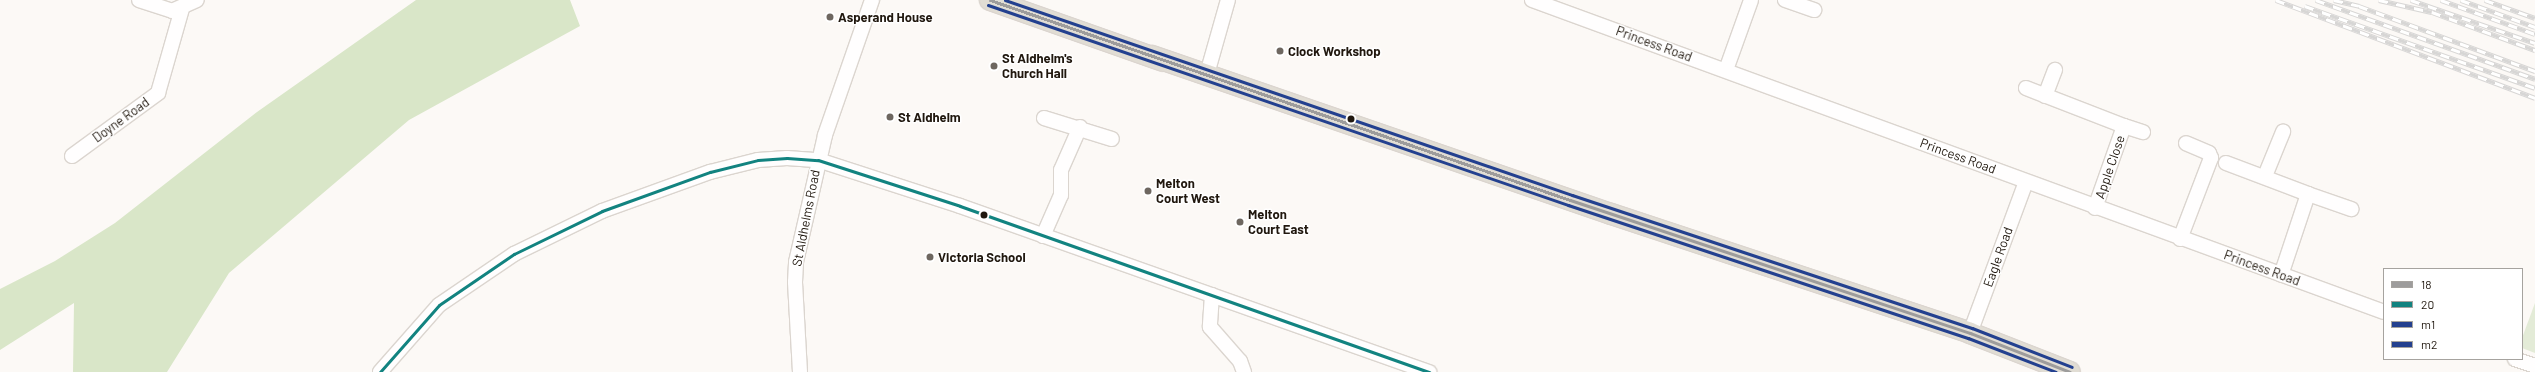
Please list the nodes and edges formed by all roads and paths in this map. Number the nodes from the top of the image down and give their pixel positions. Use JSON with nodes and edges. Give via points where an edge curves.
{"nodes":[{"id":1,"x":139,"y":0,"type":"edge"},
{"id":2,"x":197,"y":0,"type":"edge"},
{"id":3,"x":872,"y":0,"type":"edge"},
{"id":4,"x":990,"y":0,"type":"edge"},
{"id":5,"x":1228,"y":0,"type":"edge"},
{"id":6,"x":1532,"y":0,"type":"edge"},
{"id":7,"x":1751,"y":0,"type":"edge"},
{"id":8,"x":1785,"y":0,"type":"edge"},
{"id":9,"x":182,"y":9,"type":"junction"},
{"id":10,"x":1814,"y":10,"type":"dead end"},
{"id":11,"x":1726,"y":70,"type":"junction"},
{"id":12,"x":2055,"y":70,"type":"dead end"},
{"id":13,"x":1202,"y":72,"type":"junction"},
{"id":14,"x":2026,"y":88,"type":"dead end"},
{"id":15,"x":2045,"y":96,"type":"junction"},
{"id":16,"x":1044,"y":118,"type":"dead end"},
{"id":17,"x":2124,"y":126,"type":"junction"},
{"id":18,"x":1080,"y":127,"type":"junction"},
{"id":19,"x":2143,"y":132,"type":"dead end"},
{"id":20,"x":2283,"y":132,"type":"dead end"},
{"id":21,"x":1112,"y":139,"type":"dead end"},
{"id":22,"x":2186,"y":143,"type":"dead end"},
{"id":23,"x":72,"y":156,"type":"dead end"},
{"id":24,"x":818,"y":160,"type":"junction"},
{"id":25,"x":2226,"y":163,"type":"dead end"},
{"id":26,"x":2265,"y":176,"type":"junction"},
{"id":27,"x":2026,"y":182,"type":"junction"},
{"id":28,"x":2308,"y":194,"type":"junction"},
{"id":29,"x":2095,"y":208,"type":"junction"},
{"id":30,"x":2351,"y":209,"type":"dead end"},
{"id":31,"x":1043,"y":236,"type":"junction"},
{"id":32,"x":2180,"y":239,"type":"junction"},
{"id":33,"x":2281,"y":275,"type":"junction"},
{"id":34,"x":1212,"y":295,"type":"junction"},
{"id":35,"x":2383,"y":312,"type":"edge"},
{"id":36,"x":1970,"y":333,"type":"junction"},
{"id":37,"x":2518,"y":360,"type":"edge"},
{"id":38,"x":2535,"y":366,"type":"edge"},
{"id":39,"x":380,"y":372,"type":"edge"},
{"id":40,"x":800,"y":372,"type":"edge"},
{"id":41,"x":1244,"y":372,"type":"edge"},
{"id":42,"x":1430,"y":372,"type":"edge"},
{"id":43,"x":2070,"y":372,"type":"edge"}],
"edges":[{"from":1,"to":9,"type":"street","via":[[162,10]]},
{"from":2,"to":9,"type":"street"},
{"from":3,"to":24,"type":"street","name":"St Aldhelms Road"},
{"from":4,"to":13,"type":"highway"},
{"from":5,"to":13,"type":"street"},
{"from":6,"to":11,"type":"street","name":"Princess Road"},
{"from":7,"to":11,"type":"street"},
{"from":8,"to":10,"type":"street"},
{"from":9,"to":23,"type":"street","name":"Doyne Road","via":[[158,93]]},
{"from":11,"to":27,"type":"street","name":"Princess Road"},
{"from":12,"to":15,"type":"street"},
{"from":13,"to":36,"type":"highway","via":[[1584,205]]},
{"from":14,"to":15,"type":"street","name":"Apple Close"},
{"from":15,"to":17,"type":"street","name":"Apple Close"},
{"from":16,"to":18,"type":"street"},
{"from":17,"to":19,"type":"street","name":"Apple Close"},
{"from":17,"to":29,"type":"street","name":"Apple Close"},
{"from":18,"to":21,"type":"street"},
{"from":18,"to":31,"type":"street","via":[[1061,170],[1062,195]]},
{"from":20,"to":26,"type":"street"},
{"from":22,"to":32,"type":"street","via":[[2209,153],[2211,158]]},
{"from":24,"to":31,"type":"street"},
{"from":24,"to":39,"type":"street","via":[[787,158],[732,165],[595,214],[514,254],[439,305]]},
{"from":24,"to":40,"type":"street","name":"St Aldhelms Road","via":[[795,282]]},
{"from":25,"to":26,"type":"street"},
{"from":26,"to":28,"type":"street"},
{"from":27,"to":29,"type":"street","name":"Princess Road"},
{"from":27,"to":36,"type":"street","name":"Eagle Road"},
{"from":28,"to":30,"type":"street"},
{"from":28,"to":33,"type":"street"},
{"from":29,"to":32,"type":"street","name":"Princess Road"},
{"from":31,"to":34,"type":"street"},
{"from":32,"to":33,"type":"street","name":"Princess Road"},
{"from":33,"to":35,"type":"street","name":"Princess Road"},
{"from":34,"to":41,"type":"street","via":[[1210,327],[1240,361]]},
{"from":34,"to":42,"type":"street"},
{"from":36,"to":43,"type":"highway"},
{"from":37,"to":38,"type":"street"}]}
